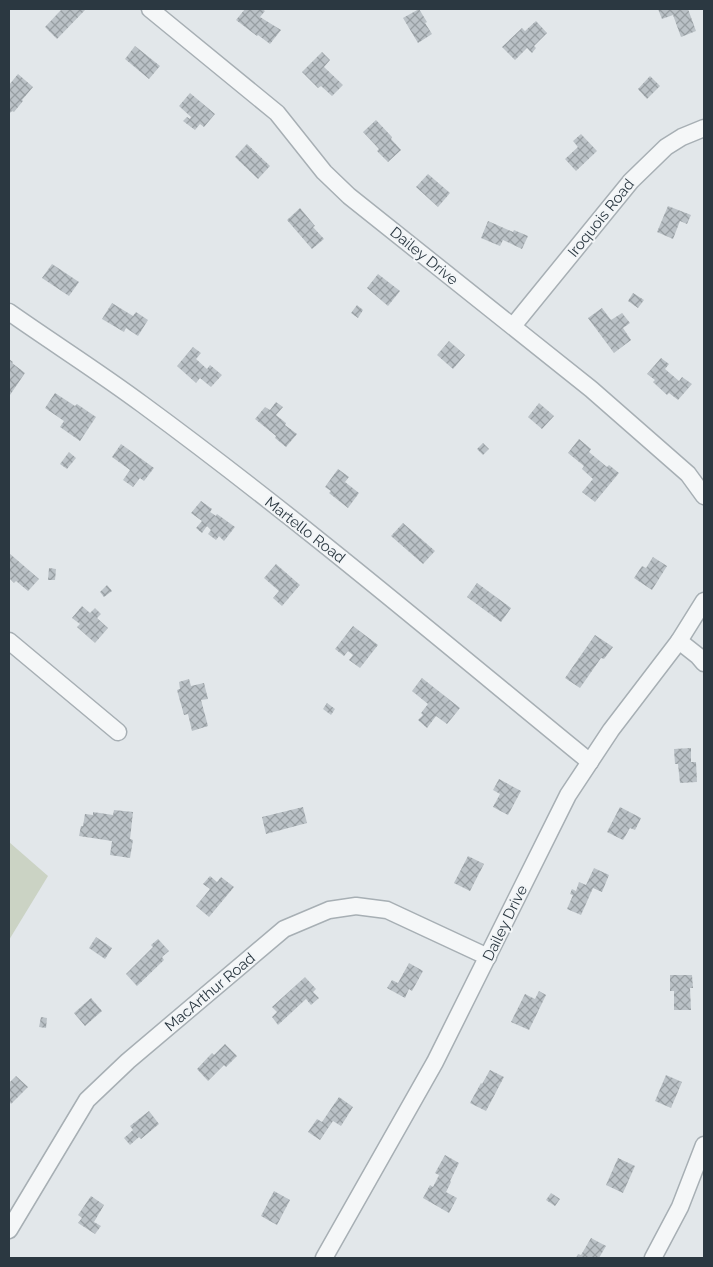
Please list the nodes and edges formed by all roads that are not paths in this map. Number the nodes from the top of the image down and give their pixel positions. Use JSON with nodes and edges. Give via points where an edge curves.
{"nodes":[{"id":1,"x":150,"y":9,"type":"edge"},
{"id":2,"x":704,"y":128,"type":"edge"},
{"id":3,"x":9,"y":312,"type":"edge"},
{"id":4,"x":513,"y":326,"type":"junction"},
{"id":5,"x":704,"y":496,"type":"edge"},
{"id":6,"x":704,"y":601,"type":"edge"},
{"id":7,"x":9,"y":641,"type":"edge"},
{"id":8,"x":678,"y":641,"type":"junction"},
{"id":9,"x":704,"y":662,"type":"edge"},
{"id":10,"x":118,"y":732,"type":"dead end"},
{"id":11,"x":590,"y":762,"type":"junction"},
{"id":12,"x":488,"y":957,"type":"junction"},
{"id":13,"x":704,"y":1145,"type":"edge"},
{"id":14,"x":9,"y":1230,"type":"edge"},
{"id":15,"x":324,"y":1258,"type":"edge"},
{"id":16,"x":653,"y":1258,"type":"edge"}],
"edges":[{"from":1,"to":4,"type":"street","name":"Dailey Drive","via":[[278,113],[324,172],[349,196]]},
{"from":2,"to":4,"type":"street","name":"Iroquois Road","via":[[666,147],[631,181]]},
{"from":3,"to":11,"type":"street","name":"Martello Road","via":[[141,404],[312,535]]},
{"from":4,"to":5,"type":"street","name":"Dailey Drive","via":[[688,474]]},
{"from":6,"to":8,"type":"street","name":"Dailey Drive"},
{"from":7,"to":10,"type":"street"},
{"from":8,"to":9,"type":"street"},
{"from":8,"to":11,"type":"street","name":"Dailey Drive","via":[[610,730]]},
{"from":11,"to":12,"type":"street","name":"Dailey Drive","via":[[568,796]]},
{"from":12,"to":14,"type":"street","name":"MacArthur Road","via":[[387,910],[356,906],[329,910],[284,929],[128,1060],[87,1100]]},
{"from":12,"to":15,"type":"street","name":"Dailey Drive","via":[[435,1062]]},
{"from":13,"to":16,"type":"street","via":[[680,1207]]}]}
